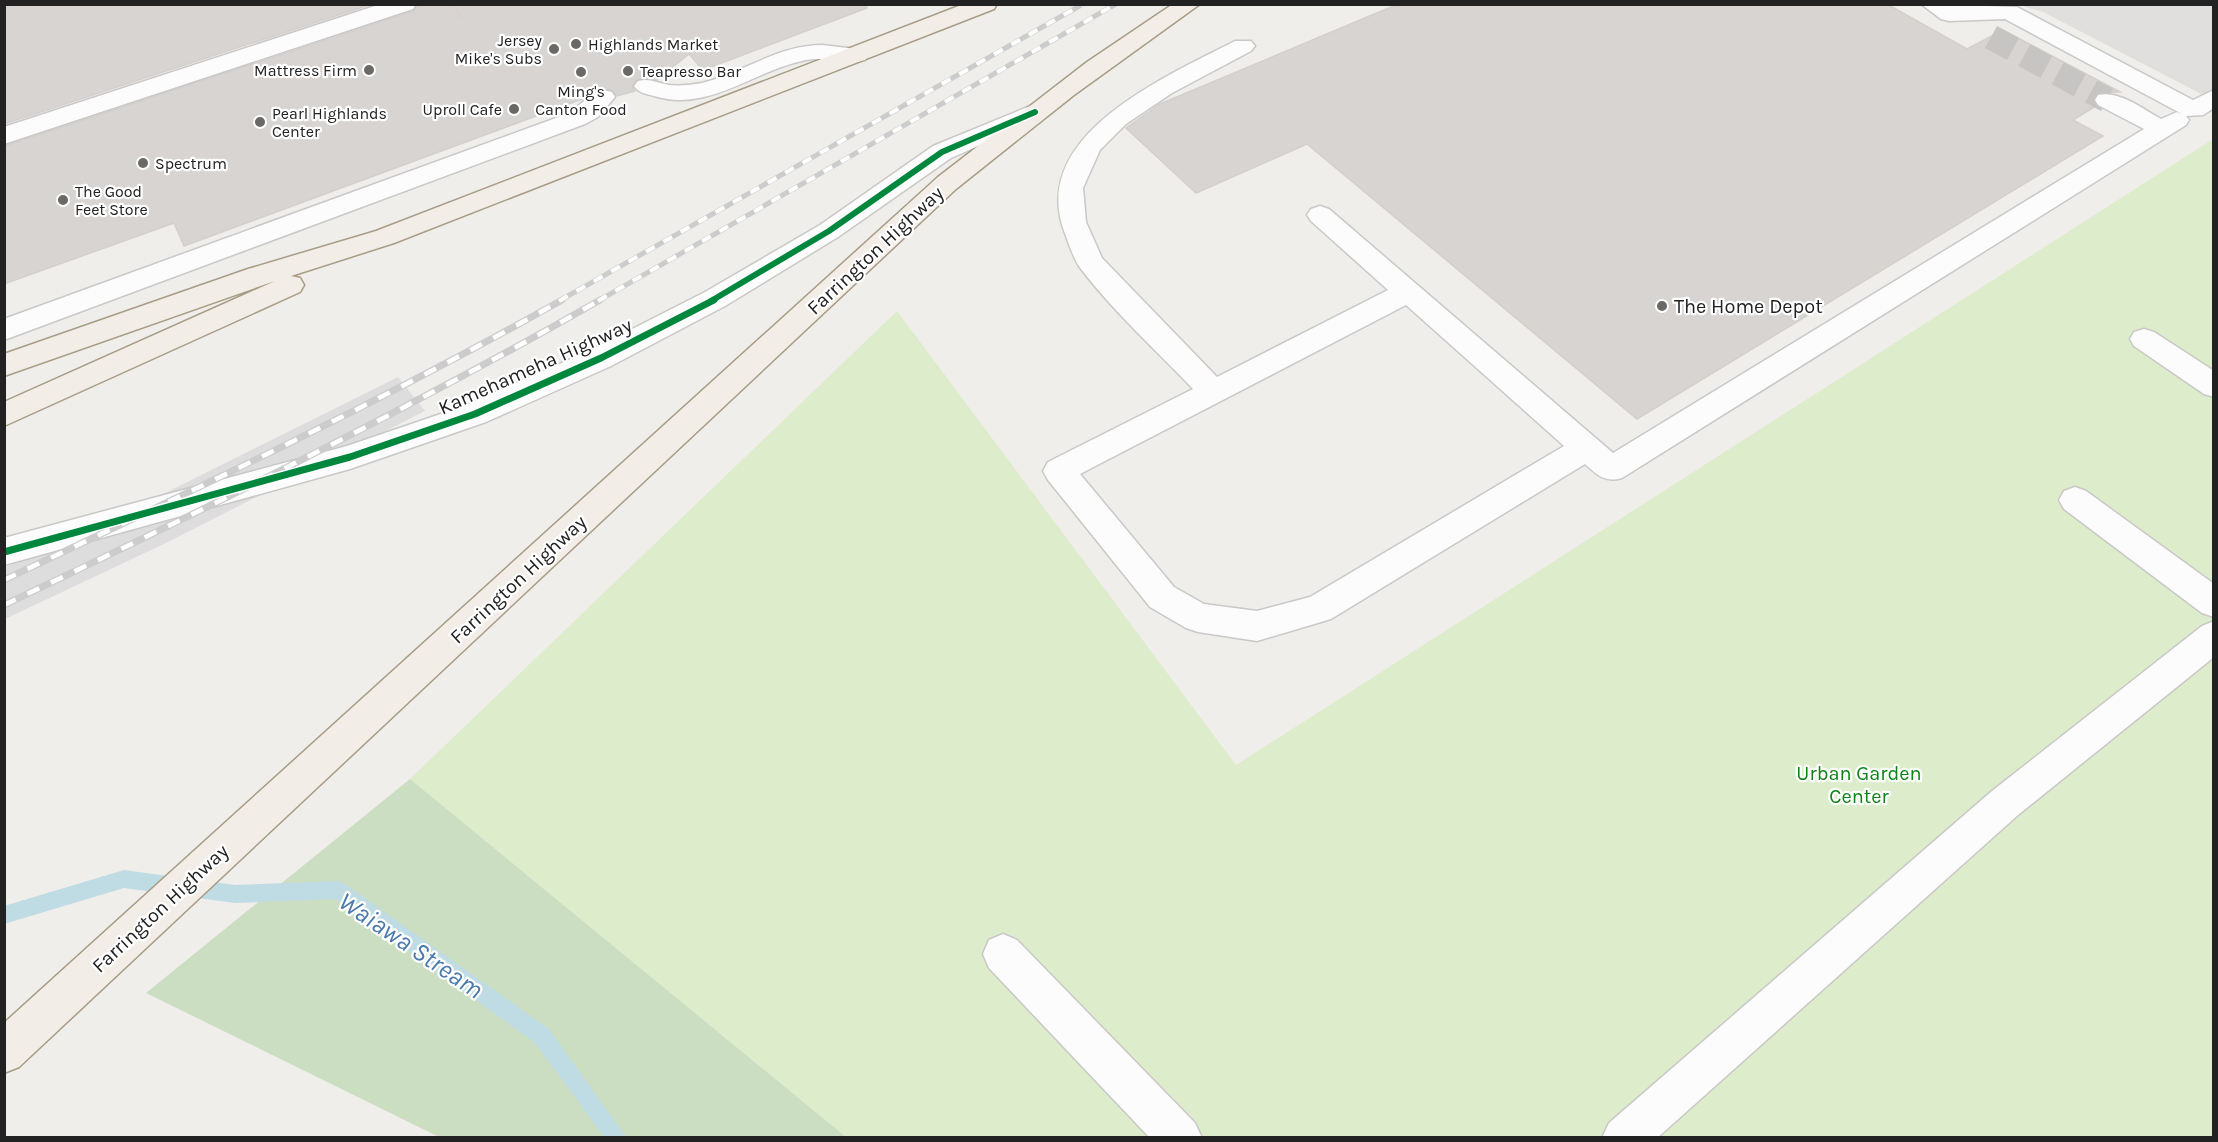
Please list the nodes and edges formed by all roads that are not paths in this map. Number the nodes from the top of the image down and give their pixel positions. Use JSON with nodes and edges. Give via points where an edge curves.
{"nodes":[{"id":1,"x":986,"y":4,"type":"edge"},
{"id":2,"x":1189,"y":4,"type":"edge"},
{"id":3,"x":402,"y":5,"type":"edge"},
{"id":4,"x":1941,"y":9,"type":"edge"},
{"id":5,"x":1991,"y":37,"type":"tunnel mouth"},
{"id":6,"x":1243,"y":46,"type":"dead end"},
{"id":7,"x":857,"y":55,"type":"junction"},
{"id":8,"x":646,"y":86,"type":"dead end"},
{"id":9,"x":603,"y":97,"type":"dead end"},
{"id":10,"x":2107,"y":100,"type":"tunnel mouth"},
{"id":11,"x":2204,"y":104,"type":"edge"},
{"id":12,"x":1035,"y":112,"type":"junction"},
{"id":13,"x":2162,"y":129,"type":"junction"},
{"id":14,"x":4,"y":136,"type":"edge"},
{"id":15,"x":1320,"y":215,"type":"dead end"},
{"id":16,"x":386,"y":237,"type":"junction"},
{"id":17,"x":1408,"y":292,"type":"junction"},
{"id":18,"x":4,"y":330,"type":"edge"},
{"id":19,"x":2144,"y":339,"type":"dead end"},
{"id":20,"x":4,"y":365,"type":"edge"},
{"id":21,"x":2214,"y":386,"type":"edge"},
{"id":22,"x":1214,"y":392,"type":"junction"},
{"id":23,"x":4,"y":415,"type":"edge"},
{"id":24,"x":1586,"y":448,"type":"junction"},
{"id":25,"x":2075,"y":500,"type":"dead end"},
{"id":26,"x":4,"y":552,"type":"edge"},
{"id":27,"x":2214,"y":603,"type":"edge"},
{"id":28,"x":2214,"y":636,"type":"edge"},
{"id":29,"x":1003,"y":954,"type":"dead end"},
{"id":30,"x":4,"y":1052,"type":"edge"},
{"id":31,"x":1180,"y":1137,"type":"edge"},
{"id":32,"x":1624,"y":1137,"type":"edge"}],
"edges":[{"from":1,"to":7,"type":"main road"},
{"from":2,"to":12,"type":"main road","name":"Kamehameha Highway"},
{"from":3,"to":14,"type":"street"},
{"from":4,"to":5,"type":"street"},
{"from":4,"to":11,"type":"street","via":[[2009,12]]},
{"from":6,"to":22,"type":"street","via":[[1163,88],[1117,119],[1089,147],[1070,188],[1073,222],[1090,262]]},
{"from":7,"to":8,"type":"street","via":[[803,54],[697,93],[678,95]]},
{"from":7,"to":16,"type":"main road"},
{"from":9,"to":18,"type":"street","via":[[576,119]]},
{"from":10,"to":13,"type":"street"},
{"from":11,"to":13,"type":"street"},
{"from":12,"to":26,"type":"street","name":"Kamehameha Highway","via":[[942,152],[829,231],[715,299],[602,358],[475,414],[350,457]]},
{"from":12,"to":30,"type":"main road","name":"Farrington Highway","via":[[947,183]]},
{"from":13,"to":24,"type":"street","via":[[1611,469]]},
{"from":15,"to":17,"type":"street"},
{"from":16,"to":20,"type":"main road","via":[[258,276]]},
{"from":16,"to":23,"type":"main road","via":[[274,293]]},
{"from":17,"to":22,"type":"street"},
{"from":17,"to":24,"type":"street"},
{"from":19,"to":21,"type":"street"},
{"from":22,"to":24,"type":"street","via":[[1059,471],[1162,597],[1198,618],[1257,626],[1319,609]]},
{"from":25,"to":27,"type":"street"},
{"from":28,"to":32,"type":"street","via":[[2005,803]]},
{"from":29,"to":31,"type":"street"}]}
